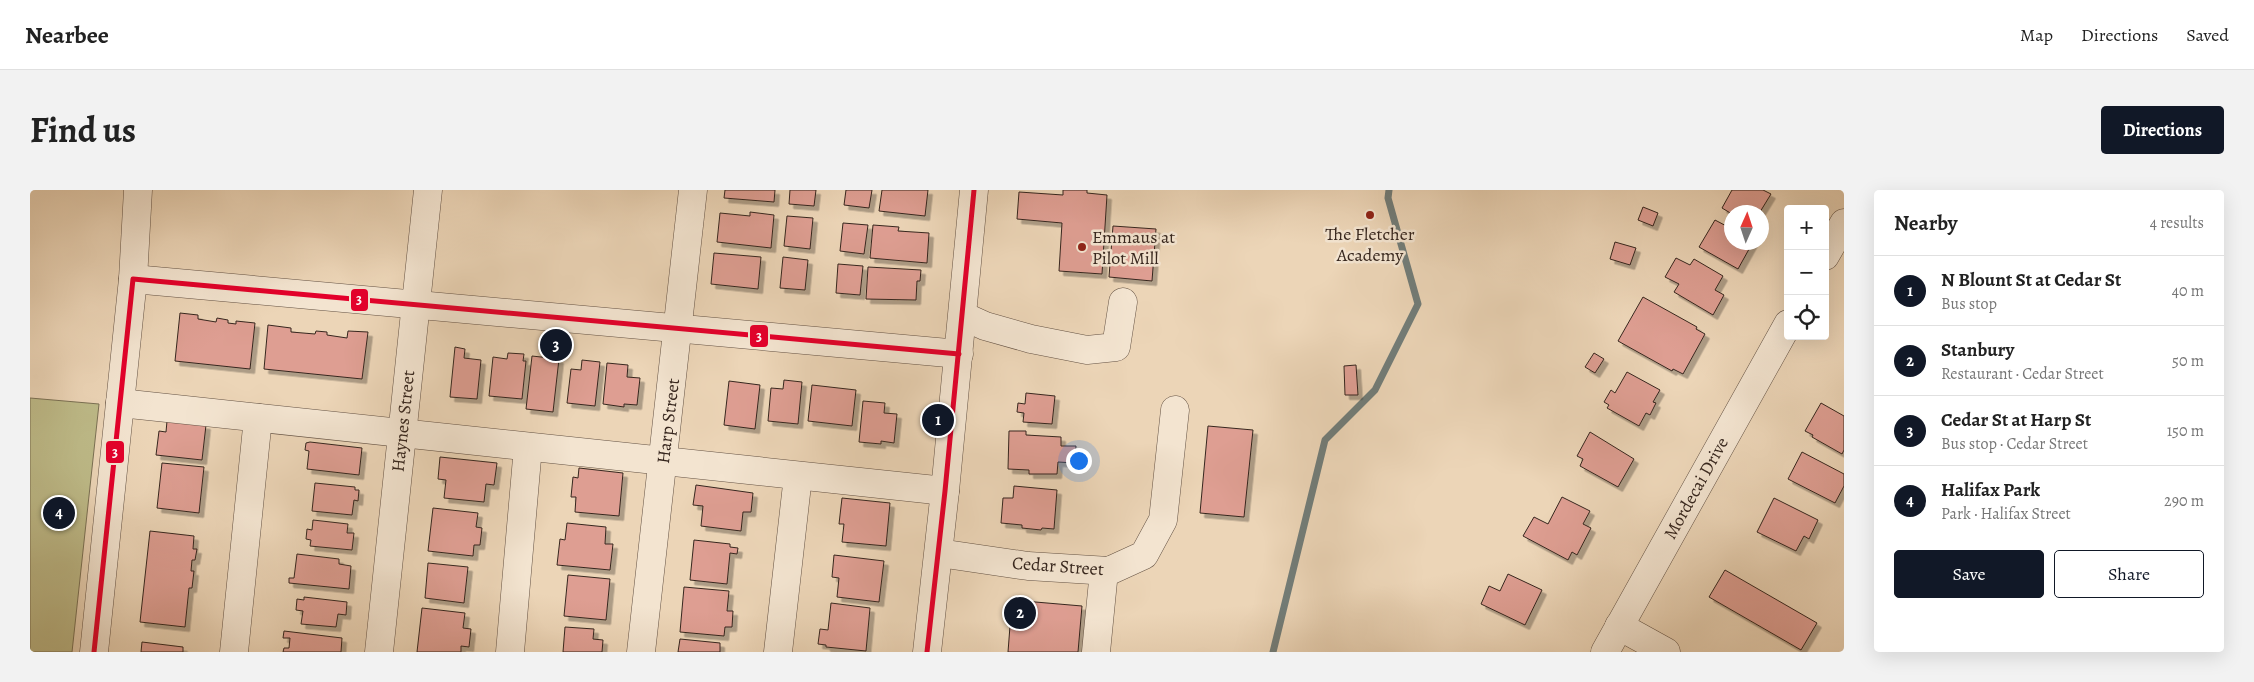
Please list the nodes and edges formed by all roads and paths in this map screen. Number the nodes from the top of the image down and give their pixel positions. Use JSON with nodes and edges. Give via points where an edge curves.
{"nodes":[{"id":1,"x":138,"y":190,"type":"edge"},
{"id":2,"x":428,"y":190,"type":"edge"},
{"id":3,"x":693,"y":190,"type":"edge"},
{"id":4,"x":974,"y":190,"type":"edge"},
{"id":5,"x":1844,"y":223,"type":"edge"},
{"id":6,"x":1828,"y":250,"type":"edge"},
{"id":7,"x":133,"y":279,"type":"junction"},
{"id":8,"x":1123,"y":302,"type":"dead end"},
{"id":9,"x":416,"y":305,"type":"junction"},
{"id":10,"x":963,"y":316,"type":"junction"},
{"id":11,"x":678,"y":329,"type":"junction"},
{"id":12,"x":1784,"y":331,"type":"edge"},
{"id":13,"x":959,"y":354,"type":"junction"},
{"id":14,"x":120,"y":403,"type":"junction"},
{"id":15,"x":1175,"y":410,"type":"dead end"},
{"id":16,"x":258,"y":418,"type":"junction"},
{"id":17,"x":402,"y":432,"type":"junction"},
{"id":18,"x":528,"y":447,"type":"junction"},
{"id":19,"x":663,"y":462,"type":"junction"},
{"id":20,"x":798,"y":476,"type":"junction"},
{"id":21,"x":945,"y":491,"type":"junction"},
{"id":22,"x":939,"y":553,"type":"junction"},
{"id":23,"x":1104,"y":571,"type":"junction"},
{"id":24,"x":1619,"y":626,"type":"junction"},
{"id":25,"x":94,"y":652,"type":"edge"},
{"id":26,"x":234,"y":652,"type":"edge"},
{"id":27,"x":379,"y":652,"type":"edge"},
{"id":28,"x":510,"y":652,"type":"edge"},
{"id":29,"x":641,"y":652,"type":"edge"},
{"id":30,"x":778,"y":652,"type":"edge"},
{"id":31,"x":927,"y":652,"type":"edge"},
{"id":32,"x":1096,"y":652,"type":"edge"},
{"id":33,"x":1604,"y":652,"type":"edge"},
{"id":34,"x":1666,"y":652,"type":"edge"}],
"edges":[{"from":1,"to":7,"type":"street"},
{"from":2,"to":9,"type":"street","name":"Haynes Street"},
{"from":3,"to":11,"type":"street","name":"Harp Street"},
{"from":4,"to":10,"type":"street"},
{"from":5,"to":6,"type":"street"},
{"from":7,"to":9,"type":"street"},
{"from":7,"to":14,"type":"street"},
{"from":8,"to":10,"type":"street","via":[[1116,347],[1087,350],[1031,339]]},
{"from":9,"to":11,"type":"street"},
{"from":9,"to":17,"type":"street","name":"Haynes Street"},
{"from":10,"to":13,"type":"street"},
{"from":11,"to":13,"type":"street"},
{"from":11,"to":19,"type":"street","name":"Harp Street"},
{"from":12,"to":24,"type":"street","name":"Mordecai Drive"},
{"from":13,"to":21,"type":"street"},
{"from":14,"to":16,"type":"street"},
{"from":14,"to":25,"type":"street"},
{"from":15,"to":23,"type":"street","name":"Cedar Street","via":[[1163,520],[1144,555]]},
{"from":16,"to":17,"type":"street"},
{"from":16,"to":26,"type":"street"},
{"from":17,"to":18,"type":"street"},
{"from":17,"to":27,"type":"street","name":"Haynes Street"},
{"from":18,"to":19,"type":"street"},
{"from":18,"to":28,"type":"street"},
{"from":19,"to":20,"type":"street"},
{"from":19,"to":29,"type":"street","name":"Harp Street"},
{"from":20,"to":21,"type":"street"},
{"from":20,"to":30,"type":"street"},
{"from":21,"to":22,"type":"street"},
{"from":22,"to":23,"type":"street","name":"Cedar Street","via":[[1028,566]]},
{"from":22,"to":31,"type":"street"},
{"from":23,"to":32,"type":"street"},
{"from":24,"to":33,"type":"street","name":"Mordecai Drive"},
{"from":24,"to":34,"type":"street"}]}
